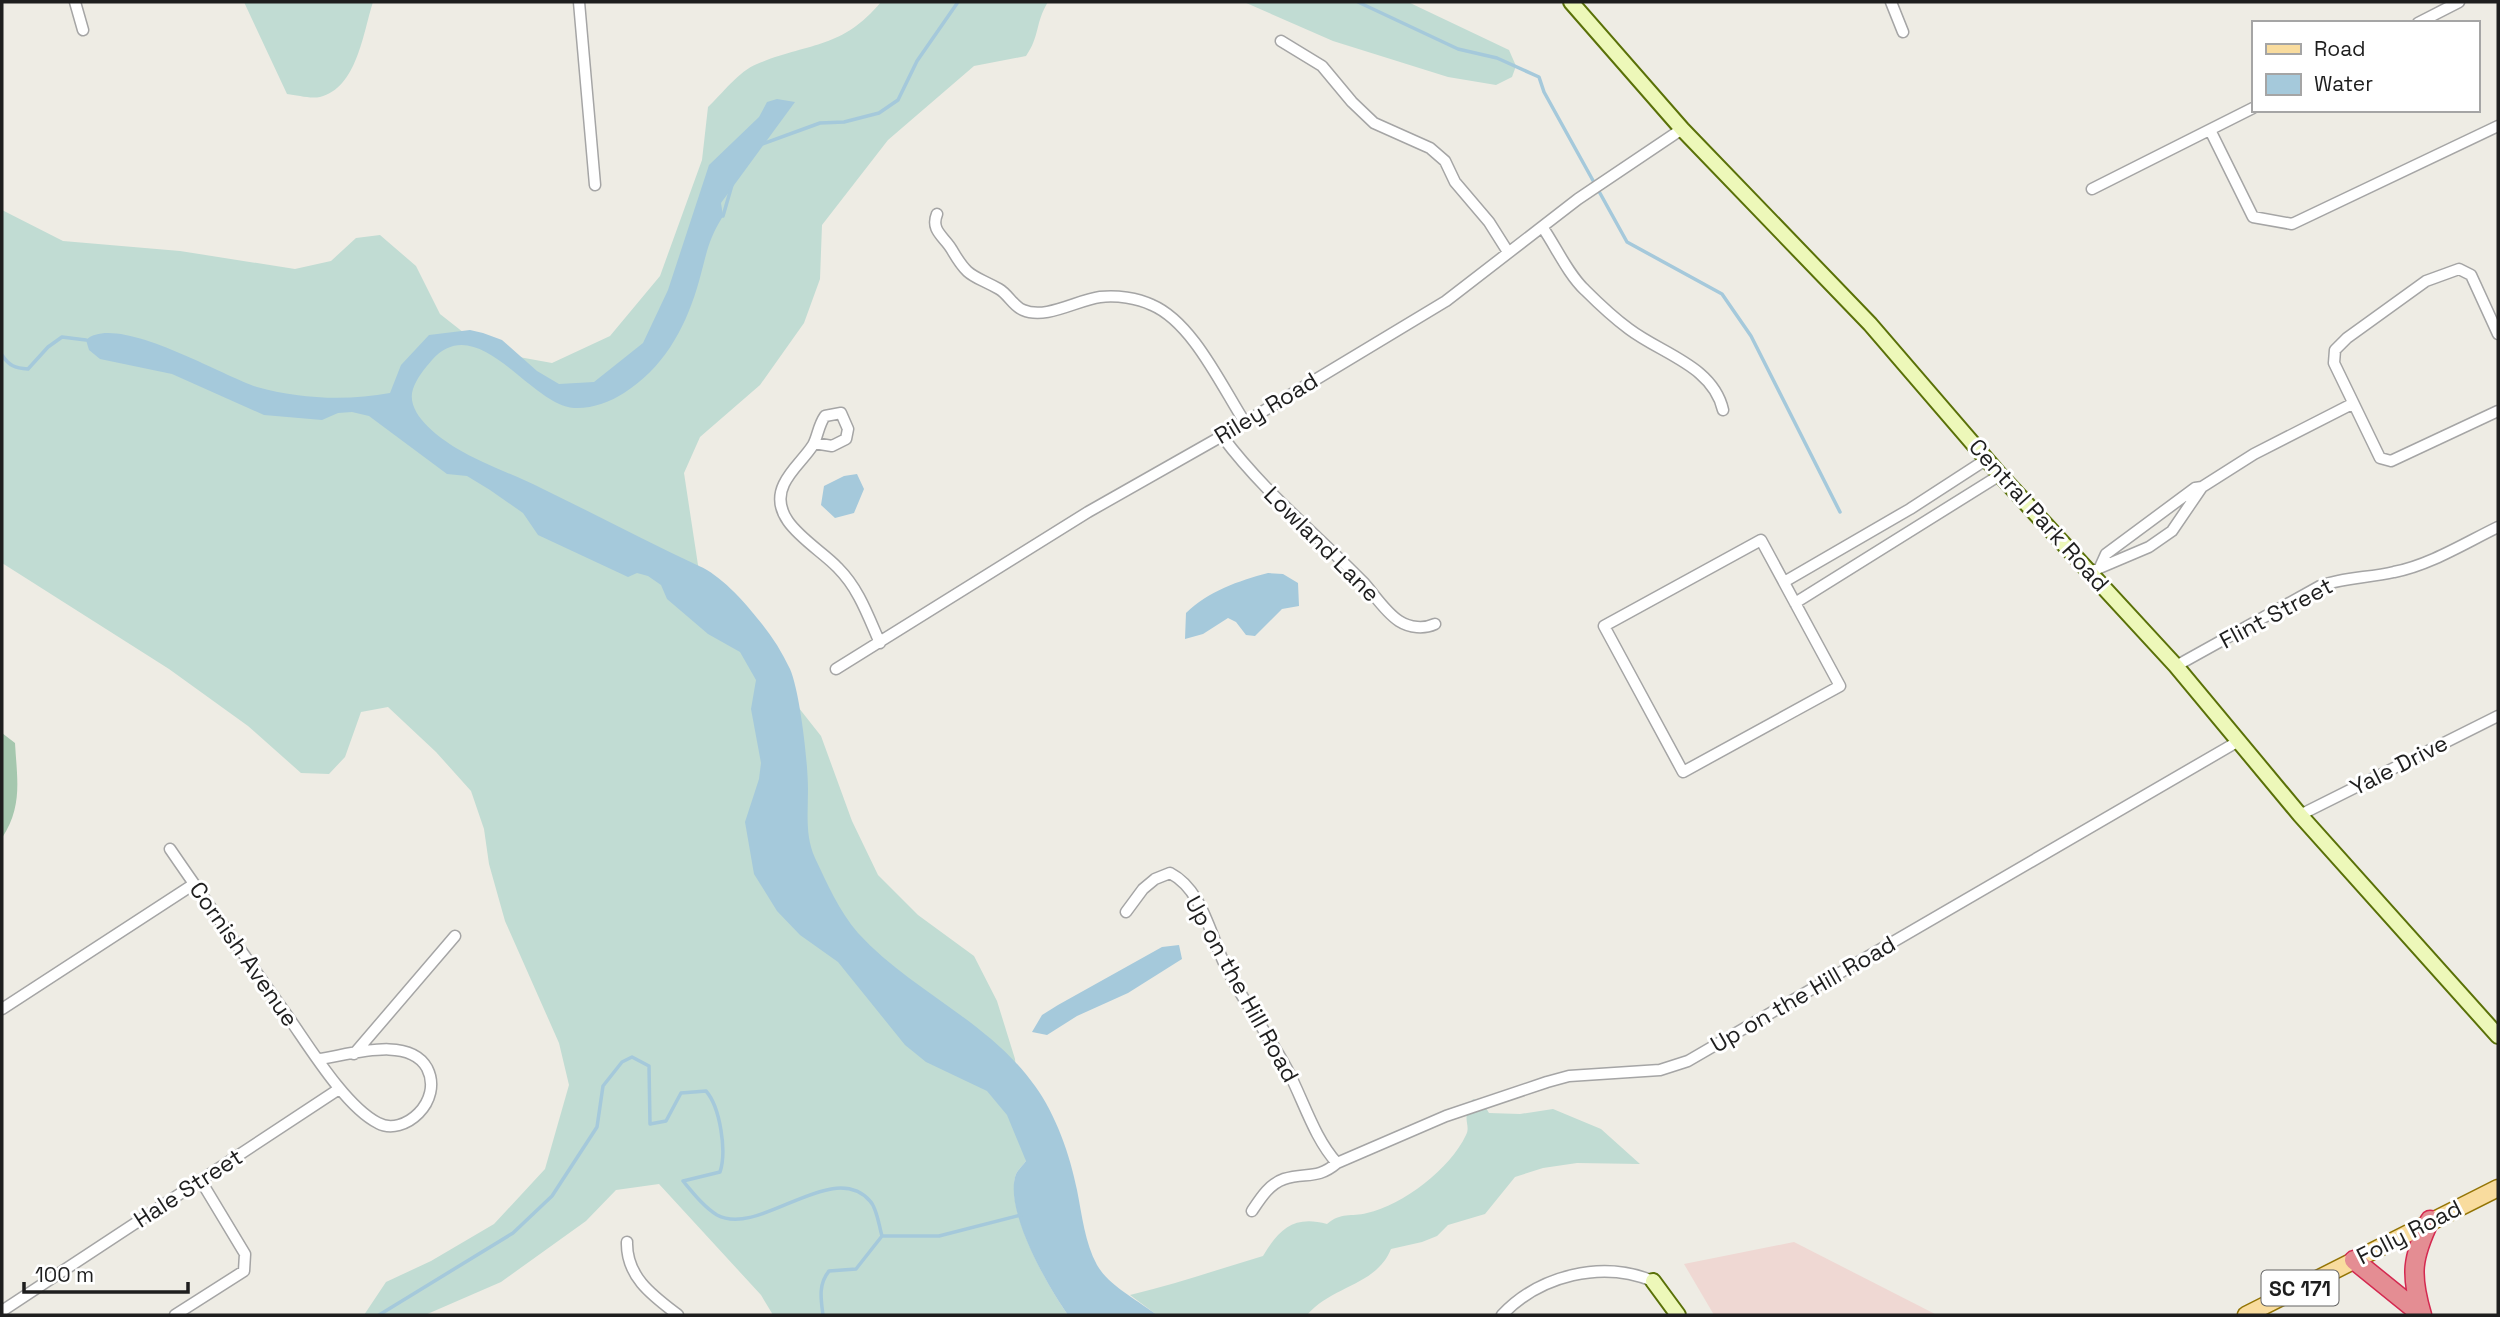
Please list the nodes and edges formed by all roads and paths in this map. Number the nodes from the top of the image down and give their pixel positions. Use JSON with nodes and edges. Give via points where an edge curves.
{"nodes":[{"id":1,"x":75,"y":2,"type":"edge"},
{"id":2,"x":579,"y":2,"type":"edge"},
{"id":3,"x":1571,"y":2,"type":"edge"},
{"id":4,"x":1891,"y":2,"type":"edge"},
{"id":5,"x":2459,"y":2,"type":"edge"},
{"id":6,"x":2422,"y":21,"type":"edge"},
{"id":7,"x":83,"y":30,"type":"dead end"},
{"id":8,"x":1903,"y":32,"type":"dead end"},
{"id":9,"x":1282,"y":41,"type":"dead end"},
{"id":10,"x":2252,"y":109,"type":"edge"},
{"id":11,"x":2498,"y":126,"type":"edge"},
{"id":12,"x":1682,"y":129,"type":"junction"},
{"id":13,"x":2210,"y":130,"type":"junction"},
{"id":14,"x":595,"y":185,"type":"dead end"},
{"id":15,"x":2092,"y":189,"type":"dead end"},
{"id":16,"x":937,"y":214,"type":"dead end"},
{"id":17,"x":1543,"y":228,"type":"junction"},
{"id":18,"x":1508,"y":252,"type":"junction"},
{"id":19,"x":2498,"y":334,"type":"edge"},
{"id":20,"x":2352,"y":404,"type":"junction"},
{"id":21,"x":1723,"y":410,"type":"dead end"},
{"id":22,"x":2498,"y":411,"type":"edge"},
{"id":23,"x":1244,"y":421,"type":"junction"},
{"id":24,"x":1222,"y":436,"type":"junction"},
{"id":25,"x":814,"y":443,"type":"dead end"},
{"id":26,"x":1987,"y":459,"type":"junction"},
{"id":27,"x":2000,"y":475,"type":"junction"},
{"id":28,"x":2202,"y":487,"type":"junction"},
{"id":29,"x":2498,"y":527,"type":"edge"},
{"id":30,"x":2096,"y":568,"type":"junction"},
{"id":31,"x":1784,"y":583,"type":"junction"},
{"id":32,"x":1795,"y":603,"type":"junction"},
{"id":33,"x":1435,"y":624,"type":"dead end"},
{"id":34,"x":880,"y":643,"type":"junction"},
{"id":35,"x":2176,"y":666,"type":"junction"},
{"id":36,"x":836,"y":669,"type":"dead end"},
{"id":37,"x":2498,"y":716,"type":"edge"},
{"id":38,"x":2237,"y":741,"type":"junction"},
{"id":39,"x":2300,"y":815,"type":"junction"},
{"id":40,"x":170,"y":849,"type":"dead end"},
{"id":41,"x":194,"y":884,"type":"junction"},
{"id":42,"x":1126,"y":912,"type":"dead end"},
{"id":43,"x":455,"y":936,"type":"dead end"},
{"id":44,"x":2,"y":1009,"type":"edge"},
{"id":45,"x":2498,"y":1036,"type":"edge"},
{"id":46,"x":354,"y":1055,"type":"junction"},
{"id":47,"x":318,"y":1059,"type":"junction"},
{"id":48,"x":339,"y":1089,"type":"junction"},
{"id":49,"x":1337,"y":1163,"type":"junction"},
{"id":50,"x":201,"y":1181,"type":"junction"},
{"id":51,"x":2498,"y":1188,"type":"edge"},
{"id":52,"x":1252,"y":1211,"type":"dead end"},
{"id":53,"x":2430,"y":1220,"type":"junction"},
{"id":54,"x":628,"y":1242,"type":"dead end"},
{"id":55,"x":2354,"y":1260,"type":"junction"},
{"id":56,"x":1653,"y":1281,"type":"joint"},
{"id":57,"x":2,"y":1311,"type":"edge"},
{"id":58,"x":175,"y":1315,"type":"edge"},
{"id":59,"x":678,"y":1315,"type":"edge"},
{"id":60,"x":1502,"y":1315,"type":"edge"},
{"id":61,"x":1678,"y":1315,"type":"edge"},
{"id":62,"x":2246,"y":1315,"type":"edge"},
{"id":63,"x":2422,"y":1315,"type":"edge"}],
"edges":[{"from":1,"to":7,"type":"street"},
{"from":2,"to":14,"type":"street"},
{"from":3,"to":12,"type":"street","name":"Central Park Road"},
{"from":4,"to":8,"type":"street"},
{"from":5,"to":6,"type":"street"},
{"from":9,"to":18,"type":"street","via":[[1322,66],[1374,123],[1430,148],[1445,161],[1455,182]]},
{"from":10,"to":13,"type":"street"},
{"from":11,"to":13,"type":"street","via":[[2292,223],[2253,217]]},
{"from":12,"to":17,"type":"street","name":"Riley Road"},
{"from":12,"to":26,"type":"street","name":"Central Park Road","via":[[1813,262]]},
{"from":13,"to":15,"type":"street"},
{"from":16,"to":23,"type":"street","via":[[937,232],[962,268],[1000,290],[1022,310],[1043,313],[1102,297],[1130,298],[1155,306],[1196,345]]},
{"from":17,"to":18,"type":"street","name":"Riley Road"},
{"from":17,"to":21,"type":"street","via":[[1582,288],[1629,329],[1708,381],[1719,391]]},
{"from":18,"to":23,"type":"street","name":"Riley Road","via":[[1446,301]]},
{"from":19,"to":20,"type":"street","via":[[2471,275],[2459,269],[2426,281],[2335,350],[2334,363]]},
{"from":20,"to":22,"type":"street","via":[[2380,458],[2392,461]]},
{"from":20,"to":28,"type":"street","via":[[2254,454]]},
{"from":23,"to":24,"type":"street","name":"Riley Road"},
{"from":24,"to":33,"type":"street","name":"Lowland Lane","via":[[1248,471],[1397,620],[1427,628]]},
{"from":24,"to":34,"type":"street","name":"Riley Road","via":[[1088,512]]},
{"from":25,"to":34,"type":"street","via":[[783,486],[779,498],[783,513],[857,590]]},
{"from":26,"to":27,"type":"street","name":"Central Park Road"},
{"from":26,"to":31,"type":"street"},
{"from":27,"to":30,"type":"street","name":"Central Park Road"},
{"from":27,"to":32,"type":"street"},
{"from":28,"to":30,"type":"street","via":[[2106,554]]},
{"from":28,"to":30,"type":"street","via":[[2172,531],[2149,547]]},
{"from":29,"to":35,"type":"street","name":"Flint Street","via":[[2417,565],[2320,586]]},
{"from":30,"to":35,"type":"street","name":"Central Park Road"},
{"from":31,"to":32,"type":"street"},
{"from":31,"to":32,"type":"street","via":[[1761,540],[1604,626],[1683,772],[1840,686]]},
{"from":34,"to":36,"type":"street","name":"Riley Road"},
{"from":35,"to":38,"type":"street","name":"Central Park Road"},
{"from":37,"to":39,"type":"street","name":"Yale Drive"},
{"from":38,"to":39,"type":"street","name":"Central Park Road"},
{"from":38,"to":49,"type":"street","name":"Up on the Hill Road","via":[[1688,1061],[1660,1070],[1569,1076],[1547,1082],[1446,1116]]},
{"from":39,"to":45,"type":"street","name":"Central Park Road"},
{"from":40,"to":41,"type":"street","name":"Cornish Avenue"},
{"from":41,"to":44,"type":"street"},
{"from":41,"to":47,"type":"street","name":"Cornish Avenue"},
{"from":42,"to":49,"type":"street","name":"Up on the Hill Road","via":[[1155,878],[1170,873],[1181,878],[1211,926],[1238,990],[1285,1066],[1326,1151]]},
{"from":43,"to":46,"type":"street"},
{"from":46,"to":47,"type":"street","name":"Cornish Avenue"},
{"from":46,"to":48,"type":"street","name":"Cornish Avenue","via":[[405,1050],[421,1056],[433,1091],[414,1117],[394,1126],[379,1124]]},
{"from":47,"to":48,"type":"street","name":"Cornish Avenue"},
{"from":48,"to":50,"type":"street","name":"Hale Street"},
{"from":49,"to":52,"type":"street","name":"Up on the Hill Road","via":[[1323,1175],[1282,1179]]},
{"from":50,"to":57,"type":"street","name":"Hale Street"},
{"from":50,"to":58,"type":"street","via":[[245,1254],[244,1271]]},
{"from":51,"to":53,"type":"main road","name":"Folly Road"},
{"from":53,"to":55,"type":"main road","name":"Folly Road"},
{"from":53,"to":63,"type":"highway","via":[[2412,1268]]},
{"from":54,"to":59,"type":"street","via":[[634,1274],[651,1295]]},
{"from":55,"to":62,"type":"main road","name":"Folly Road","number":"SC 171"},
{"from":55,"to":63,"type":"highway"},
{"from":56,"to":60,"type":"street","via":[[1616,1270],[1583,1273],[1518,1298]]},
{"from":56,"to":61,"type":"street"}]}
